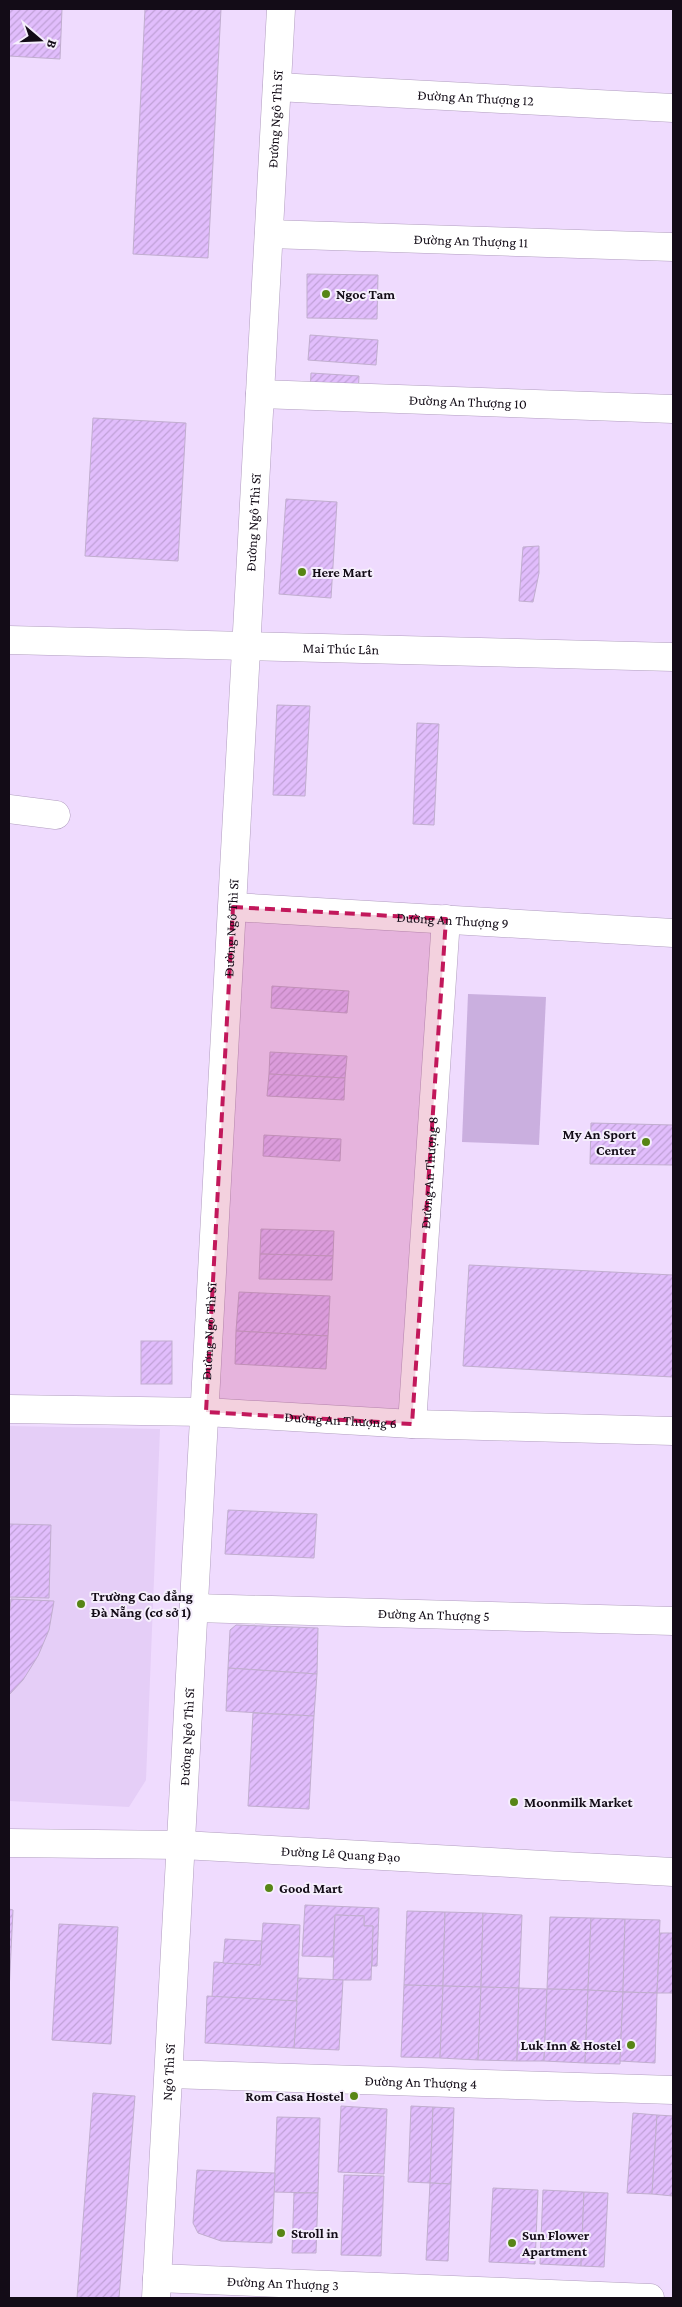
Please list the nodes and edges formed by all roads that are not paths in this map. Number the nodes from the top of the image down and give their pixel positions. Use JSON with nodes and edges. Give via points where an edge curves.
{"nodes":[{"id":1,"x":281,"y":9,"type":"edge"},
{"id":2,"x":277,"y":87,"type":"junction"},
{"id":3,"x":673,"y":108,"type":"edge"},
{"id":4,"x":269,"y":234,"type":"junction"},
{"id":5,"x":673,"y":247,"type":"edge"},
{"id":6,"x":260,"y":394,"type":"junction"},
{"id":7,"x":673,"y":409,"type":"edge"},
{"id":8,"x":9,"y":640,"type":"edge"},
{"id":9,"x":246,"y":646,"type":"junction"},
{"id":10,"x":673,"y":657,"type":"edge"},
{"id":11,"x":9,"y":808,"type":"edge"},
{"id":12,"x":56,"y":815,"type":"dead end"},
{"id":13,"x":232,"y":907,"type":"junction"},
{"id":14,"x":446,"y":919,"type":"junction"},
{"id":15,"x":673,"y":932,"type":"edge"},
{"id":16,"x":9,"y":1409,"type":"edge"},
{"id":17,"x":206,"y":1412,"type":"junction"},
{"id":18,"x":412,"y":1424,"type":"junction"},
{"id":19,"x":673,"y":1430,"type":"edge"},
{"id":20,"x":195,"y":1608,"type":"junction"},
{"id":21,"x":673,"y":1621,"type":"edge"},
{"id":22,"x":9,"y":1843,"type":"edge"},
{"id":23,"x":182,"y":1845,"type":"junction"},
{"id":24,"x":673,"y":1872,"type":"edge"},
{"id":25,"x":169,"y":2074,"type":"junction"},
{"id":26,"x":673,"y":2090,"type":"edge"},
{"id":27,"x":157,"y":2288,"type":"edge"},
{"id":28,"x":650,"y":2298,"type":"edge"}],
"edges":[{"from":1,"to":2,"type":"street","name":"Đường Ngô Thì Sĩ"},
{"from":2,"to":3,"type":"street","name":"Đường An Thượng 12"},
{"from":2,"to":4,"type":"street","name":"Đường Ngô Thì Sĩ"},
{"from":4,"to":5,"type":"street","name":"Đường An Thượng 11"},
{"from":4,"to":6,"type":"street","name":"Đường Ngô Thì Sĩ"},
{"from":6,"to":7,"type":"street","name":"Đường An Thượng 10"},
{"from":6,"to":9,"type":"street","name":"Đường Ngô Thì Sĩ"},
{"from":8,"to":9,"type":"street","name":"Mai Thúc Lân"},
{"from":9,"to":10,"type":"street","name":"Mai Thúc Lân"},
{"from":9,"to":13,"type":"street","name":"Đường Ngô Thì Sĩ"},
{"from":11,"to":12,"type":"street"},
{"from":13,"to":14,"type":"street","name":"Đường An Thượng 9"},
{"from":13,"to":17,"type":"street","name":"Đường Ngô Thì Sĩ"},
{"from":14,"to":15,"type":"street","name":"Đường An Thượng 9"},
{"from":14,"to":18,"type":"street","name":"Đường An Thượng 8"},
{"from":16,"to":17,"type":"street","name":"Đường An Thượng 6"},
{"from":17,"to":18,"type":"street","name":"Đường An Thượng 6"},
{"from":17,"to":20,"type":"street","name":"Đường Ngô Thì Sĩ"},
{"from":18,"to":19,"type":"street","name":"Đường An Thượng 6"},
{"from":20,"to":21,"type":"street","name":"Đường An Thượng 5"},
{"from":20,"to":23,"type":"street","name":"Đường Ngô Thì Sĩ"},
{"from":22,"to":23,"type":"street","name":"Đường Lê Quang Đạo"},
{"from":23,"to":24,"type":"street","name":"Đường Lê Quang Đạo"},
{"from":23,"to":25,"type":"street","name":"Ngô Thì Sĩ"},
{"from":25,"to":26,"type":"street","name":"Đường An Thượng 4"},
{"from":25,"to":27,"type":"street","name":"Ngô Thì Sĩ"},
{"from":27,"to":28,"type":"street","name":"Đường An Thượng 3"}]}
